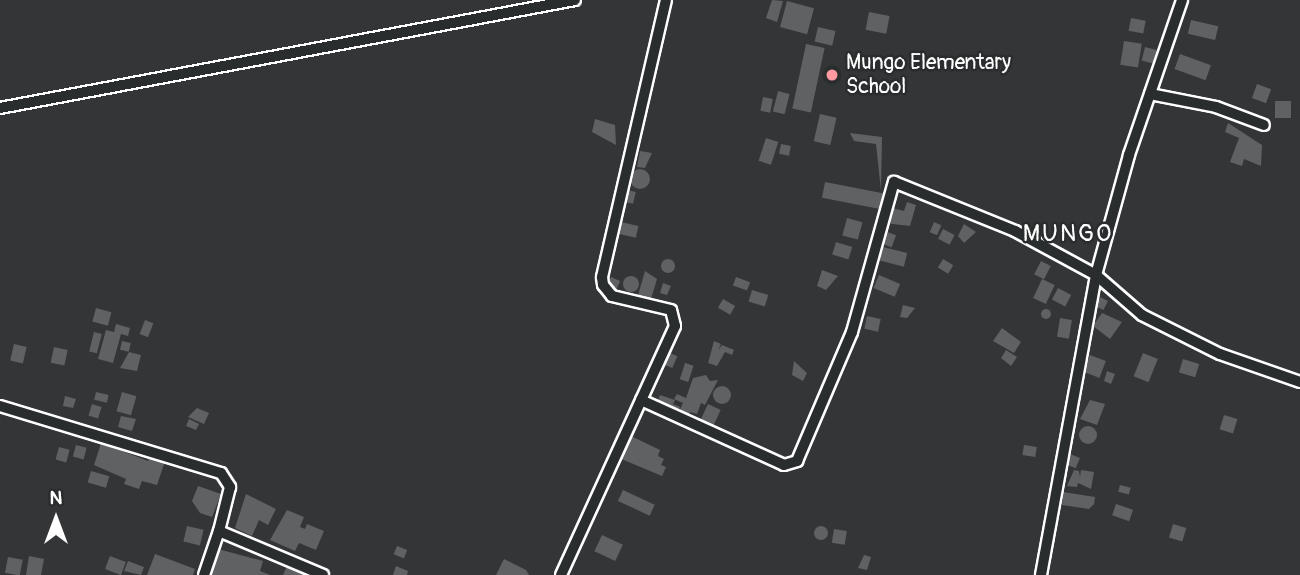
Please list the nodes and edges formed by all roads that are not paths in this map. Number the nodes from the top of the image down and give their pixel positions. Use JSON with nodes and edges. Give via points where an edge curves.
{"nodes":[{"id":1,"x":575,"y":0,"type":"edge"},
{"id":2,"x":666,"y":0,"type":"edge"},
{"id":3,"x":1182,"y":0,"type":"edge"},
{"id":4,"x":1150,"y":94,"type":"junction"},
{"id":5,"x":0,"y":108,"type":"edge"},
{"id":6,"x":1264,"y":125,"type":"dead end"},
{"id":7,"x":1096,"y":275,"type":"junction"},
{"id":8,"x":1300,"y":382,"type":"edge"},
{"id":9,"x":641,"y":401,"type":"junction"},
{"id":10,"x":0,"y":406,"type":"edge"},
{"id":11,"x":219,"y":531,"type":"junction"},
{"id":12,"x":204,"y":575,"type":"edge"},
{"id":13,"x":323,"y":575,"type":"edge"},
{"id":14,"x":561,"y":575,"type":"edge"},
{"id":15,"x":1041,"y":575,"type":"edge"}],
"edges":[{"from":1,"to":5,"type":"street"},
{"from":2,"to":9,"type":"street","via":[[602,276],[612,296],[675,313],[675,326]]},
{"from":3,"to":4,"type":"street"},
{"from":4,"to":6,"type":"street","via":[[1216,107]]},
{"from":4,"to":7,"type":"street"},
{"from":7,"to":8,"type":"street","via":[[1142,316],[1220,354]]},
{"from":7,"to":9,"type":"street","via":[[1015,231],[894,182],[852,332],[797,461],[784,465]]},
{"from":7,"to":15,"type":"street"},
{"from":9,"to":14,"type":"street"},
{"from":10,"to":11,"type":"street","via":[[221,473],[230,487]]},
{"from":11,"to":12,"type":"street"},
{"from":11,"to":13,"type":"street"}]}
